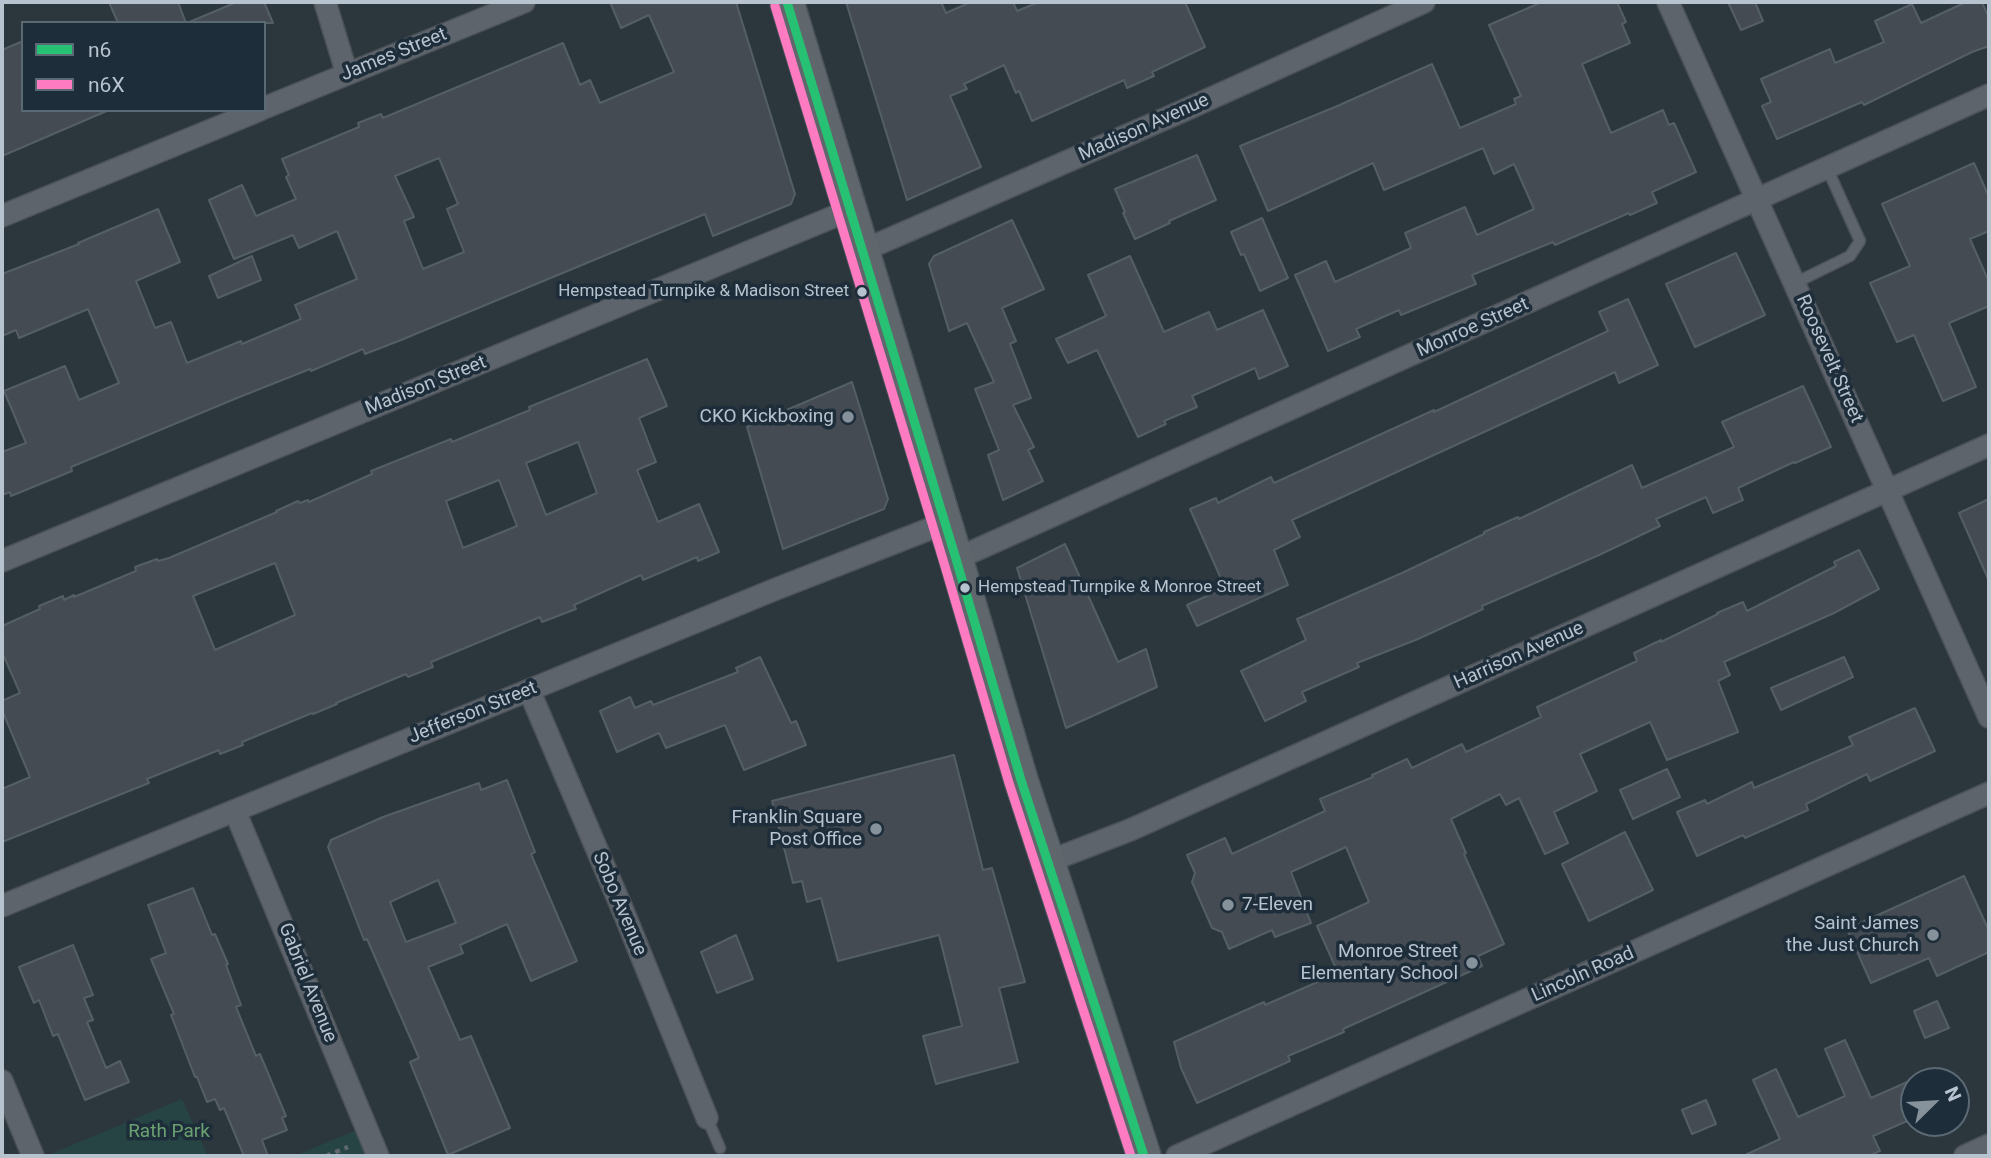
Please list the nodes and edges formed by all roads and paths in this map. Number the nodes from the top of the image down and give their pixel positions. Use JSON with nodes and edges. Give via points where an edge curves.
{"nodes":[{"id":1,"x":325,"y":2,"type":"edge"},
{"id":2,"x":524,"y":2,"type":"edge"},
{"id":3,"x":787,"y":2,"type":"edge"},
{"id":4,"x":1424,"y":2,"type":"edge"},
{"id":5,"x":1668,"y":2,"type":"edge"},
{"id":6,"x":347,"y":74,"type":"junction"},
{"id":7,"x":1989,"y":95,"type":"edge"},
{"id":8,"x":266,"y":107,"type":"edge"},
{"id":9,"x":255,"y":112,"type":"edge"},
{"id":10,"x":1827,"y":168,"type":"junction"},
{"id":11,"x":1757,"y":200,"type":"junction"},
{"id":12,"x":850,"y":210,"type":"junction"},
{"id":13,"x":2,"y":216,"type":"edge"},
{"id":14,"x":862,"y":251,"type":"junction"},
{"id":15,"x":1795,"y":283,"type":"junction"},
{"id":16,"x":1989,"y":445,"type":"edge"},
{"id":17,"x":1888,"y":491,"type":"junction"},
{"id":18,"x":945,"y":523,"type":"junction"},
{"id":19,"x":956,"y":559,"type":"junction"},
{"id":20,"x":2,"y":561,"type":"edge"},
{"id":21,"x":529,"y":690,"type":"junction"},
{"id":22,"x":1989,"y":717,"type":"edge"},
{"id":23,"x":1989,"y":793,"type":"edge"},
{"id":24,"x":235,"y":811,"type":"junction"},
{"id":25,"x":1047,"y":862,"type":"junction"},
{"id":26,"x":2,"y":906,"type":"edge"},
{"id":27,"x":2,"y":1081,"type":"edge"},
{"id":28,"x":708,"y":1118,"type":"joint"},
{"id":29,"x":1989,"y":1145,"type":"edge"},
{"id":30,"x":720,"y":1148,"type":"dead end"},
{"id":31,"x":33,"y":1156,"type":"edge"},
{"id":32,"x":378,"y":1156,"type":"edge"},
{"id":33,"x":1144,"y":1156,"type":"edge"},
{"id":34,"x":1178,"y":1156,"type":"edge"},
{"id":35,"x":1965,"y":1156,"type":"edge"}],
"edges":[{"from":1,"to":6,"type":"street"},
{"from":2,"to":6,"type":"street","name":"James Street"},
{"from":3,"to":12,"type":"main road"},
{"from":4,"to":14,"type":"street","name":"Madison Avenue"},
{"from":5,"to":11,"type":"street","name":"Roosevelt Street"},
{"from":6,"to":8,"type":"street","name":"James Street"},
{"from":7,"to":10,"type":"street","name":"Monroe Street"},
{"from":9,"to":13,"type":"street","name":"James Street"},
{"from":10,"to":11,"type":"street","name":"Monroe Street"},
{"from":10,"to":15,"type":"lane","via":[[1860,241],[1850,256]]},
{"from":11,"to":15,"type":"street","name":"Roosevelt Street"},
{"from":11,"to":19,"type":"street","name":"Monroe Street"},
{"from":12,"to":14,"type":"main road"},
{"from":12,"to":20,"type":"street","name":"Madison Street"},
{"from":14,"to":18,"type":"main road"},
{"from":15,"to":17,"type":"street","name":"Roosevelt Street"},
{"from":16,"to":17,"type":"street","name":"Harrison Avenue"},
{"from":17,"to":22,"type":"street","name":"Roosevelt Street"},
{"from":17,"to":25,"type":"street","name":"Harrison Avenue","via":[[1130,830]]},
{"from":18,"to":19,"type":"main road"},
{"from":18,"to":21,"type":"street","name":"Jefferson Street"},
{"from":19,"to":25,"type":"main road"},
{"from":21,"to":24,"type":"street","name":"Jefferson Street"},
{"from":21,"to":28,"type":"street","name":"Sobo Avenue"},
{"from":23,"to":34,"type":"street","name":"Lincoln Road"},
{"from":24,"to":26,"type":"street","name":"Jefferson Street"},
{"from":24,"to":32,"type":"street","name":"Gabriel Avenue"},
{"from":25,"to":33,"type":"main road"},
{"from":27,"to":31,"type":"street"},
{"from":28,"to":30,"type":"lane"},
{"from":29,"to":35,"type":"street"}]}
